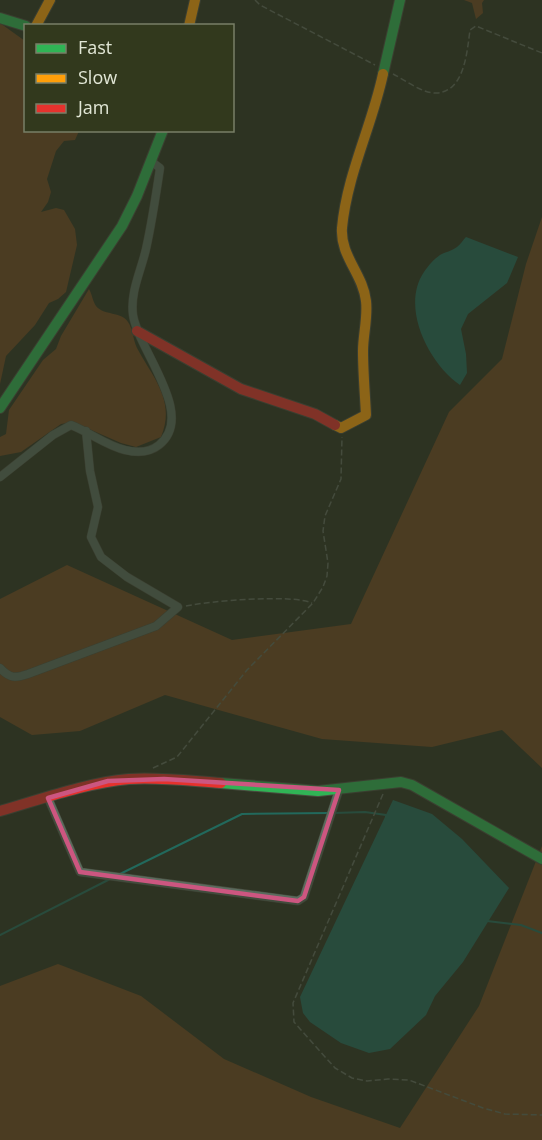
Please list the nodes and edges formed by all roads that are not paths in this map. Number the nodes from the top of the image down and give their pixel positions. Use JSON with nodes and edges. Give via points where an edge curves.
{"nodes":[{"id":1,"x":50,"y":0,"type":"edge"},
{"id":2,"x":195,"y":0,"type":"edge"},
{"id":3,"x":400,"y":0,"type":"edge"},
{"id":4,"x":0,"y":18,"type":"edge"},
{"id":5,"x":37,"y":24,"type":"edge"},
{"id":6,"x":189,"y":24,"type":"edge"},
{"id":7,"x":24,"y":25,"type":"edge"},
{"id":8,"x":162,"y":132,"type":"edge"},
{"id":9,"x":152,"y":162,"type":"junction"},
{"id":10,"x":137,"y":331,"type":"junction"},
{"id":11,"x":0,"y":408,"type":"edge"},
{"id":12,"x":86,"y":431,"type":"junction"},
{"id":13,"x":0,"y":477,"type":"edge"},
{"id":14,"x":0,"y":668,"type":"edge"},
{"id":15,"x":339,"y":790,"type":"junction"},
{"id":16,"x":48,"y":798,"type":"junction"},
{"id":17,"x":0,"y":811,"type":"edge"},
{"id":18,"x":542,"y":859,"type":"edge"}],
"edges":[{"from":1,"to":5,"type":"street"},
{"from":2,"to":6,"type":"street"},
{"from":3,"to":10,"type":"street","via":[[378,98],[352,172],[342,228],[342,244],[366,301],[366,415],[340,428],[315,414],[241,389]]},
{"from":4,"to":7,"type":"street"},
{"from":8,"to":9,"type":"street"},
{"from":9,"to":10,"type":"street","via":[[160,168],[146,250],[134,287]]},
{"from":9,"to":11,"type":"street","via":[[122,226]]},
{"from":10,"to":12,"type":"street","via":[[170,401],[172,414],[165,440],[154,449],[140,452],[123,450]]},
{"from":12,"to":13,"type":"street","via":[[71,426],[53,435]]},
{"from":12,"to":14,"type":"street","via":[[98,507],[91,537],[101,557],[178,607],[156,626],[28,674],[10,677]]},
{"from":15,"to":16,"type":"street","via":[[130,779],[95,784]]},
{"from":15,"to":16,"type":"street","via":[[304,897],[298,901],[80,872]]},
{"from":15,"to":18,"type":"street","via":[[388,782],[412,785]]},
{"from":16,"to":17,"type":"street"}]}
